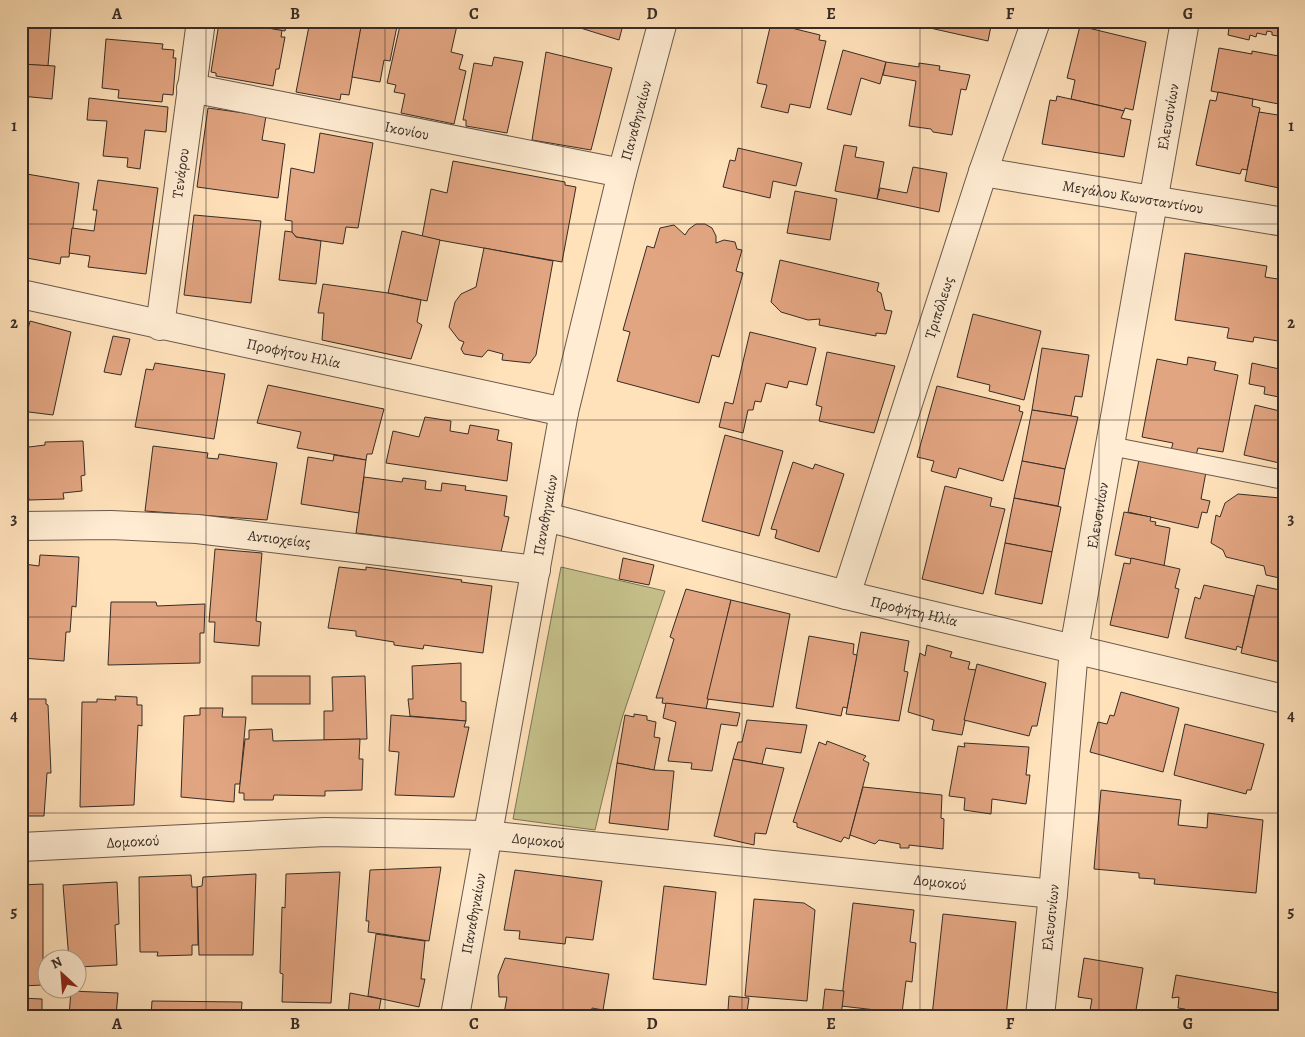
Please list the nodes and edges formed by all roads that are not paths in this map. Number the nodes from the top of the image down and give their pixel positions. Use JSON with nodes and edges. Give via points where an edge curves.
{"nodes":[{"id":1,"x":201,"y":21,"type":"edge"},
{"id":2,"x":663,"y":21,"type":"edge"},
{"id":3,"x":1036,"y":21,"type":"edge"},
{"id":4,"x":1185,"y":21,"type":"edge"},
{"id":5,"x":190,"y":88,"type":"junction"},
{"id":6,"x":983,"y":172,"type":"junction"},
{"id":7,"x":622,"y":173,"type":"junction"},
{"id":8,"x":1153,"y":202,"type":"junction"},
{"id":9,"x":1284,"y":222,"type":"edge"},
{"id":10,"x":21,"y":294,"type":"edge"},
{"id":11,"x":160,"y":326,"type":"junction"},
{"id":12,"x":564,"y":412,"type":"junction"},
{"id":13,"x":1110,"y":446,"type":"junction"},
{"id":14,"x":1284,"y":480,"type":"edge"},
{"id":15,"x":546,"y":517,"type":"junction"},
{"id":16,"x":21,"y":526,"type":"edge"},
{"id":17,"x":536,"y":570,"type":"junction"},
{"id":18,"x":846,"y":595,"type":"junction"},
{"id":19,"x":1074,"y":649,"type":"junction"},
{"id":20,"x":1284,"y":699,"type":"edge"},
{"id":21,"x":486,"y":835,"type":"junction"},
{"id":22,"x":21,"y":847,"type":"edge"},
{"id":23,"x":1053,"y":894,"type":"junction"},
{"id":24,"x":454,"y":1016,"type":"edge"},
{"id":25,"x":1040,"y":1016,"type":"edge"}],
"edges":[{"from":1,"to":5,"type":"street","name":"Τενάρου"},
{"from":2,"to":7,"type":"street","name":"Παναθηναίων"},
{"from":3,"to":6,"type":"street","name":"Τριπόλεως"},
{"from":4,"to":8,"type":"street","name":"Ελευσινίων"},
{"from":5,"to":7,"type":"street","name":"Ικονίου"},
{"from":5,"to":11,"type":"street","name":"Τενάρου"},
{"from":6,"to":8,"type":"street","name":"Μεγάλου Κωνσταντίνου"},
{"from":6,"to":18,"type":"street","name":"Τριπόλεως"},
{"from":7,"to":12,"type":"street","name":"Παναθηναίων"},
{"from":8,"to":9,"type":"street","name":"Μεγάλου Κωνσταντίνου"},
{"from":8,"to":13,"type":"street","name":"Ελευσινίων"},
{"from":10,"to":11,"type":"street","name":"Προφήτου Ηλία"},
{"from":11,"to":12,"type":"street","name":"Προφήτου Ηλία"},
{"from":12,"to":15,"type":"street","name":"Παναθηναίων"},
{"from":13,"to":14,"type":"lane"},
{"from":13,"to":19,"type":"street","name":"Ελευσινίων"},
{"from":15,"to":17,"type":"street","name":"Παναθηναίων"},
{"from":15,"to":18,"type":"street","name":"Προφήτη Ηλία"},
{"from":16,"to":17,"type":"street","name":"Αντιοχείας","via":[[197,529]]},
{"from":17,"to":21,"type":"street","name":"Παναθηναίων"},
{"from":18,"to":19,"type":"street","name":"Προφήτη Ηλία"},
{"from":19,"to":20,"type":"street","name":"Προφήτη Ηλία"},
{"from":19,"to":23,"type":"street","name":"Ελευσινίων"},
{"from":21,"to":22,"type":"street","name":"Δομοκού","via":[[325,832]]},
{"from":21,"to":23,"type":"street","name":"Δομοκού"},
{"from":21,"to":24,"type":"street","name":"Παναθηναίων"},
{"from":23,"to":25,"type":"street","name":"Ελευσινίων"}]}
